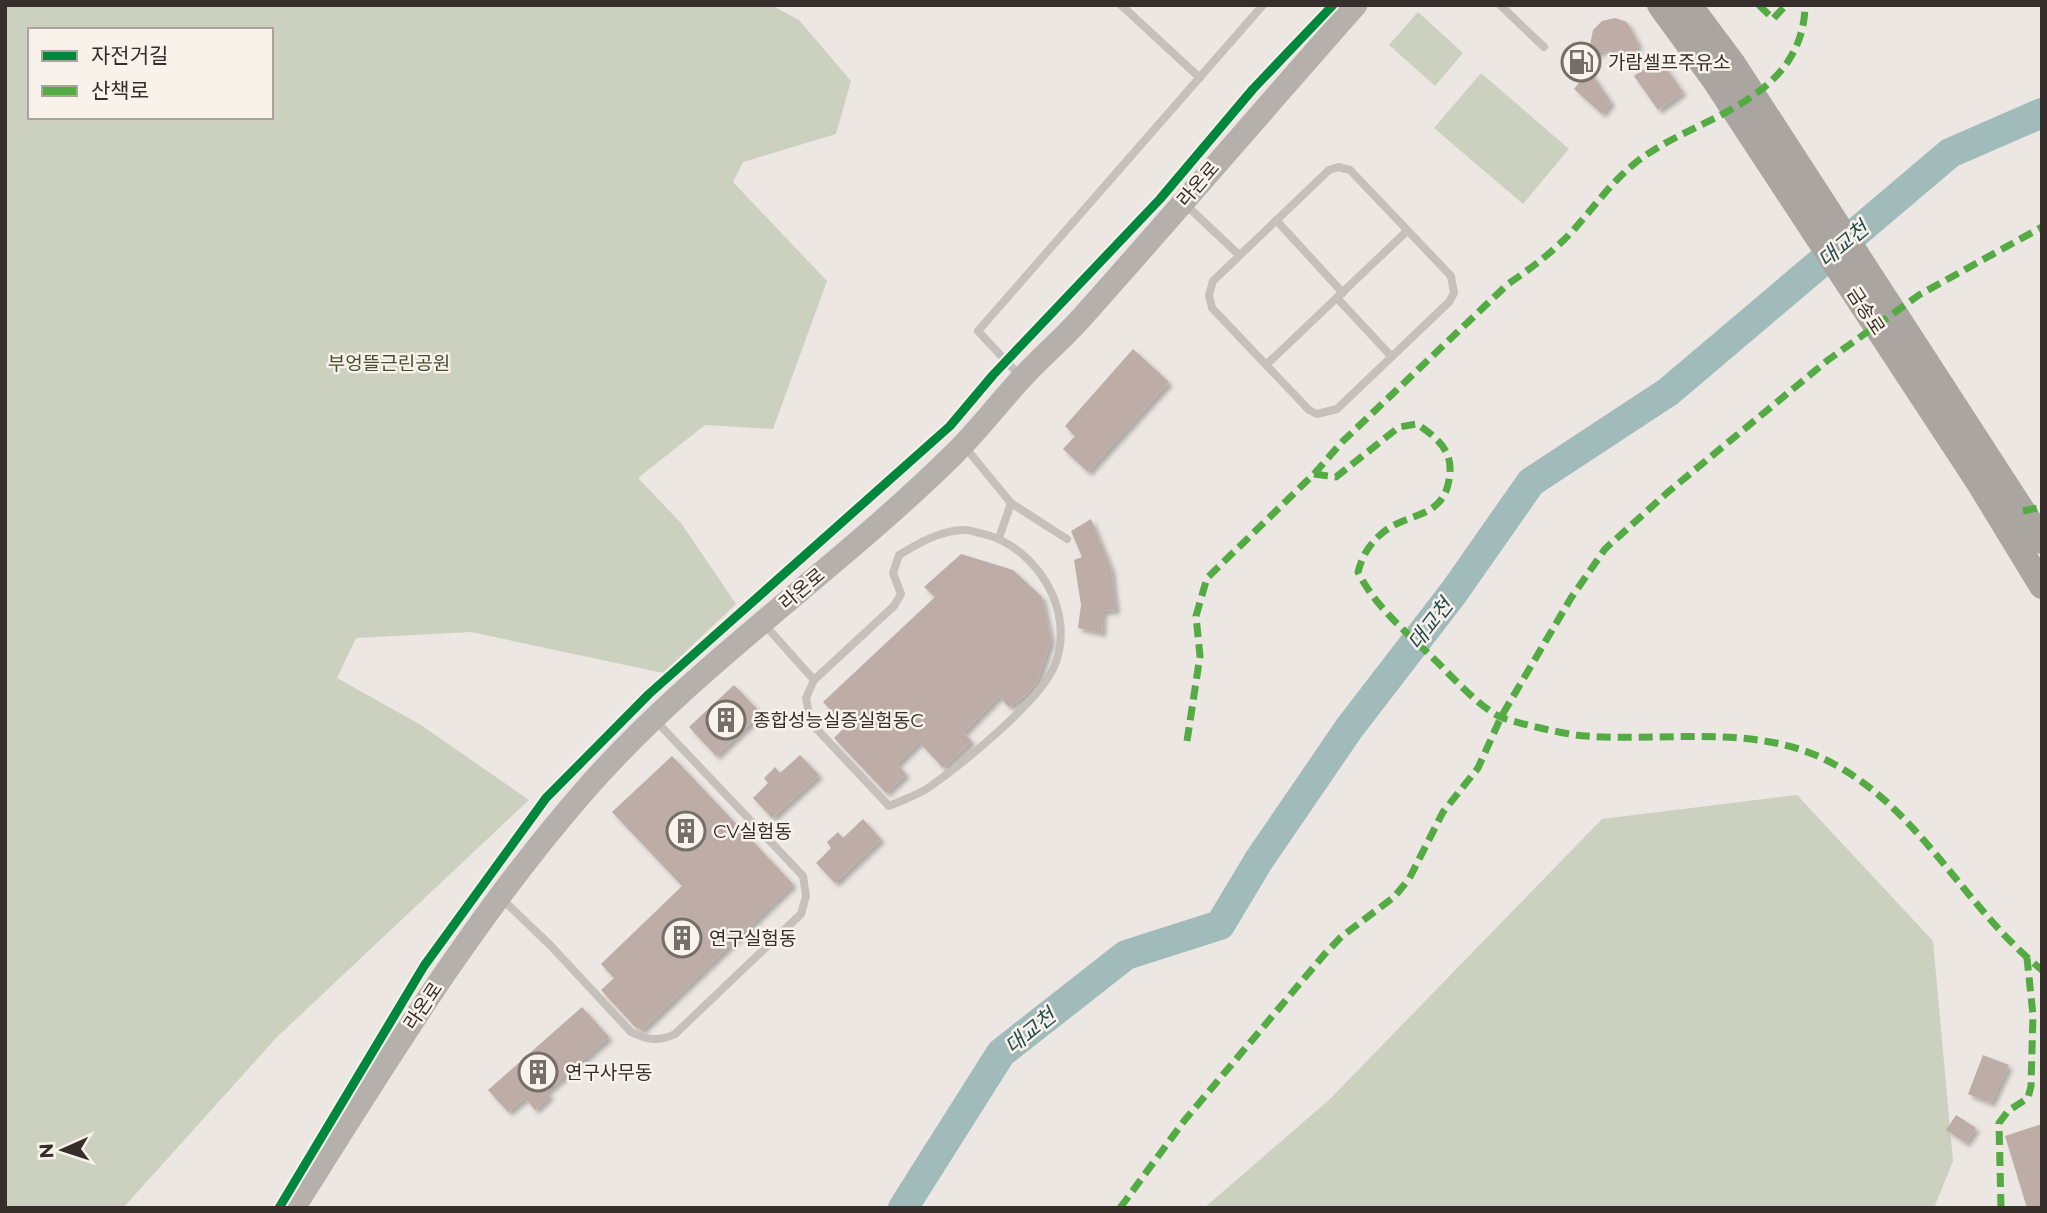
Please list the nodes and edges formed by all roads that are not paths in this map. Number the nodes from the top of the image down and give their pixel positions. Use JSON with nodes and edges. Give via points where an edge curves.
{"nodes":[{"id":1,"x":1121,"y":5,"type":"edge"},
{"id":2,"x":1263,"y":5,"type":"edge"},
{"id":3,"x":1356,"y":5,"type":"edge"},
{"id":4,"x":1500,"y":5,"type":"edge"},
{"id":5,"x":1660,"y":5,"type":"edge"},
{"id":6,"x":1689,"y":5,"type":"edge"},
{"id":7,"x":1544,"y":47,"type":"dead end"},
{"id":8,"x":1724,"y":71,"type":"junction"},
{"id":9,"x":1200,"y":78,"type":"junction"},
{"id":10,"x":1182,"y":202,"type":"junction"},
{"id":11,"x":1276,"y":220,"type":"junction"},
{"id":12,"x":1407,"y":231,"type":"junction"},
{"id":13,"x":1239,"y":255,"type":"junction"},
{"id":14,"x":1340,"y":296,"type":"junction"},
{"id":15,"x":1391,"y":356,"type":"junction"},
{"id":16,"x":1267,"y":365,"type":"junction"},
{"id":17,"x":1022,"y":378,"type":"junction"},
{"id":18,"x":963,"y":445,"type":"junction"},
{"id":19,"x":1988,"y":475,"type":"junction"},
{"id":20,"x":1011,"y":503,"type":"junction"},
{"id":21,"x":999,"y":538,"type":"junction"},
{"id":22,"x":1067,"y":539,"type":"dead end"},
{"id":23,"x":2042,"y":541,"type":"edge"},
{"id":24,"x":2042,"y":586,"type":"edge"},
{"id":25,"x":762,"y":622,"type":"junction"},
{"id":26,"x":814,"y":680,"type":"junction"},
{"id":27,"x":653,"y":718,"type":"junction"},
{"id":28,"x":500,"y":897,"type":"junction"},
{"id":29,"x":294,"y":1208,"type":"edge"}],
"edges":[{"from":1,"to":9,"type":"lane"},
{"from":2,"to":9,"type":"lane"},
{"from":3,"to":10,"type":"main road","name":"라온로"},
{"from":4,"to":7,"type":"lane"},
{"from":5,"to":8,"type":"main road","name":"금송로"},
{"from":6,"to":8,"type":"main road","name":"금송로"},
{"from":8,"to":19,"type":"main road","name":"금송로"},
{"from":9,"to":17,"type":"lane","via":[[978,331]]},
{"from":10,"to":13,"type":"lane"},
{"from":10,"to":17,"type":"main road","name":"라온로","via":[[1080,320]]},
{"from":11,"to":12,"type":"lane","via":[[1329,170],[1338,167],[1350,170]]},
{"from":11,"to":13,"type":"lane"},
{"from":11,"to":14,"type":"lane"},
{"from":12,"to":14,"type":"lane"},
{"from":12,"to":15,"type":"lane","via":[[1451,276],[1454,293],[1450,302]]},
{"from":13,"to":16,"type":"lane","via":[[1213,281],[1212,308]]},
{"from":14,"to":15,"type":"lane"},
{"from":14,"to":16,"type":"lane"},
{"from":15,"to":16,"type":"lane","via":[[1337,408],[1317,414]]},
{"from":17,"to":18,"type":"main road","name":"라온로"},
{"from":18,"to":20,"type":"lane"},
{"from":18,"to":25,"type":"main road","name":"라온로"},
{"from":19,"to":23,"type":"main road","name":"금송로"},
{"from":19,"to":24,"type":"main road","name":"금송로"},
{"from":20,"to":21,"type":"lane"},
{"from":20,"to":22,"type":"lane"},
{"from":21,"to":26,"type":"lane","via":[[964,529],[931,537],[900,555],[893,573],[901,594],[894,606]]},
{"from":21,"to":26,"type":"lane","via":[[1027,557],[1053,592],[1061,631],[1054,668],[1023,707],[926,789],[889,806],[811,723],[806,698]]},
{"from":25,"to":26,"type":"lane"},
{"from":25,"to":27,"type":"main road","name":"라온로"},
{"from":27,"to":28,"type":"main road","name":"라온로","via":[[583,792]]},
{"from":27,"to":28,"type":"lane","via":[[803,876],[806,896],[801,914],[676,1034],[664,1040],[646,1040],[631,1032]]},
{"from":28,"to":29,"type":"main road","name":"라온로","via":[[376,1076]]}]}
